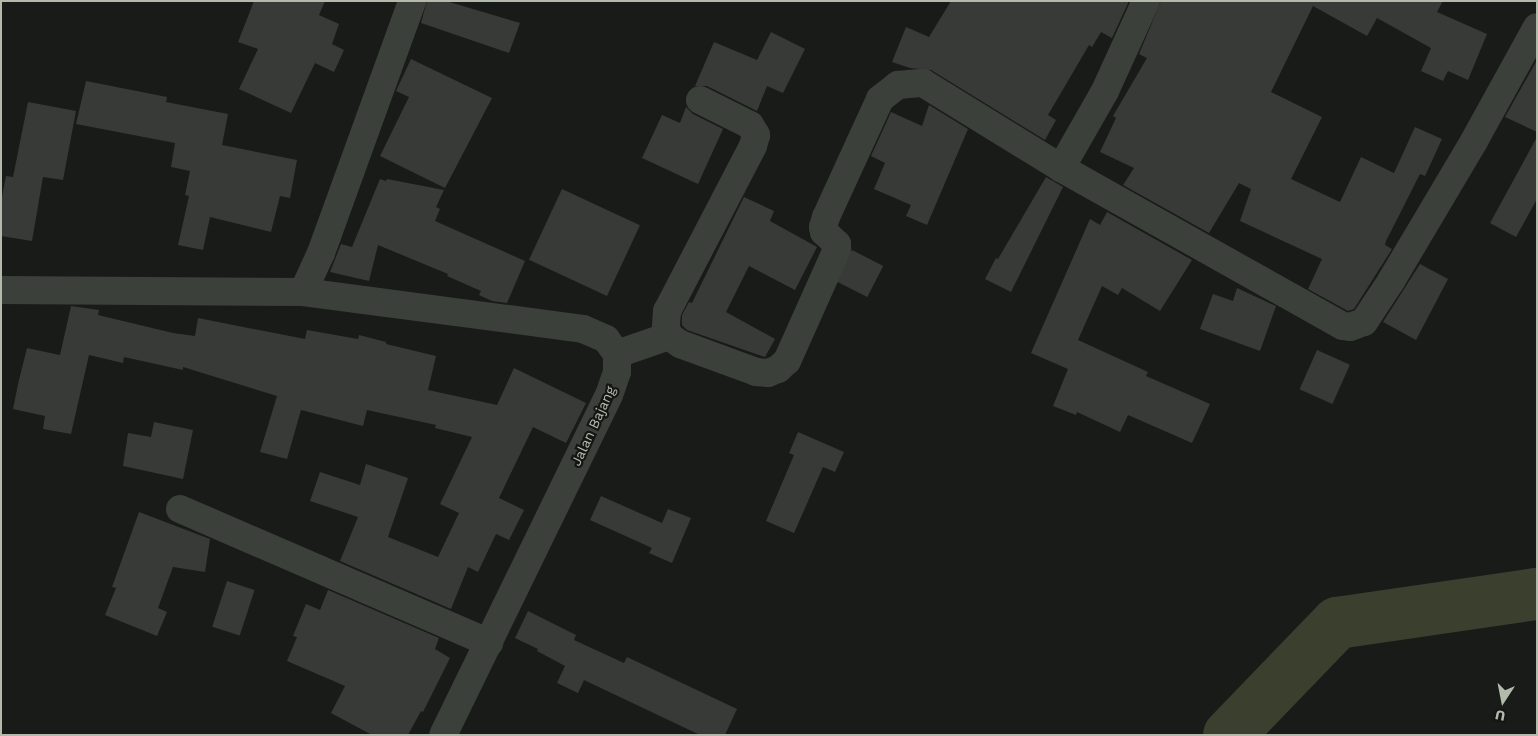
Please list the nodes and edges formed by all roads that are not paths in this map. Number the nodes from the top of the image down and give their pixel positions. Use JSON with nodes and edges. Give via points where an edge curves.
{"nodes":[{"id":1,"x":412,"y":1,"type":"edge"},
{"id":2,"x":1146,"y":1,"type":"edge"},
{"id":3,"x":1537,"y":26,"type":"edge"},
{"id":4,"x":700,"y":100,"type":"dead end"},
{"id":5,"x":1061,"y":168,"type":"junction"},
{"id":6,"x":1,"y":290,"type":"edge"},
{"id":7,"x":303,"y":292,"type":"junction"},
{"id":8,"x":669,"y":336,"type":"junction"},
{"id":9,"x":617,"y":354,"type":"junction"},
{"id":10,"x":180,"y":510,"type":"dead end"},
{"id":11,"x":489,"y":643,"type":"junction"},
{"id":12,"x":443,"y":735,"type":"edge"}],
"edges":[{"from":1,"to":7,"type":"street","via":[[321,253]]},
{"from":2,"to":5,"type":"street","via":[[1105,91]]},
{"from":3,"to":5,"type":"street","via":[[1391,281],[1364,322],[1350,327]]},
{"from":4,"to":8,"type":"street","via":[[750,125],[756,135],[667,311],[665,319]]},
{"from":5,"to":8,"type":"street","via":[[923,83],[898,86],[880,99],[826,217],[824,232],[837,244],[837,249],[787,361],[768,373],[756,372],[680,344]]},
{"from":6,"to":7,"type":"street"},
{"from":7,"to":9,"type":"street","via":[[583,329],[606,339]]},
{"from":8,"to":9,"type":"street"},
{"from":9,"to":11,"type":"street","name":"Jalan Bajang","via":[[617,372],[609,395]]},
{"from":10,"to":11,"type":"street"},
{"from":11,"to":12,"type":"street","name":"Jalan Bajang"}]}
